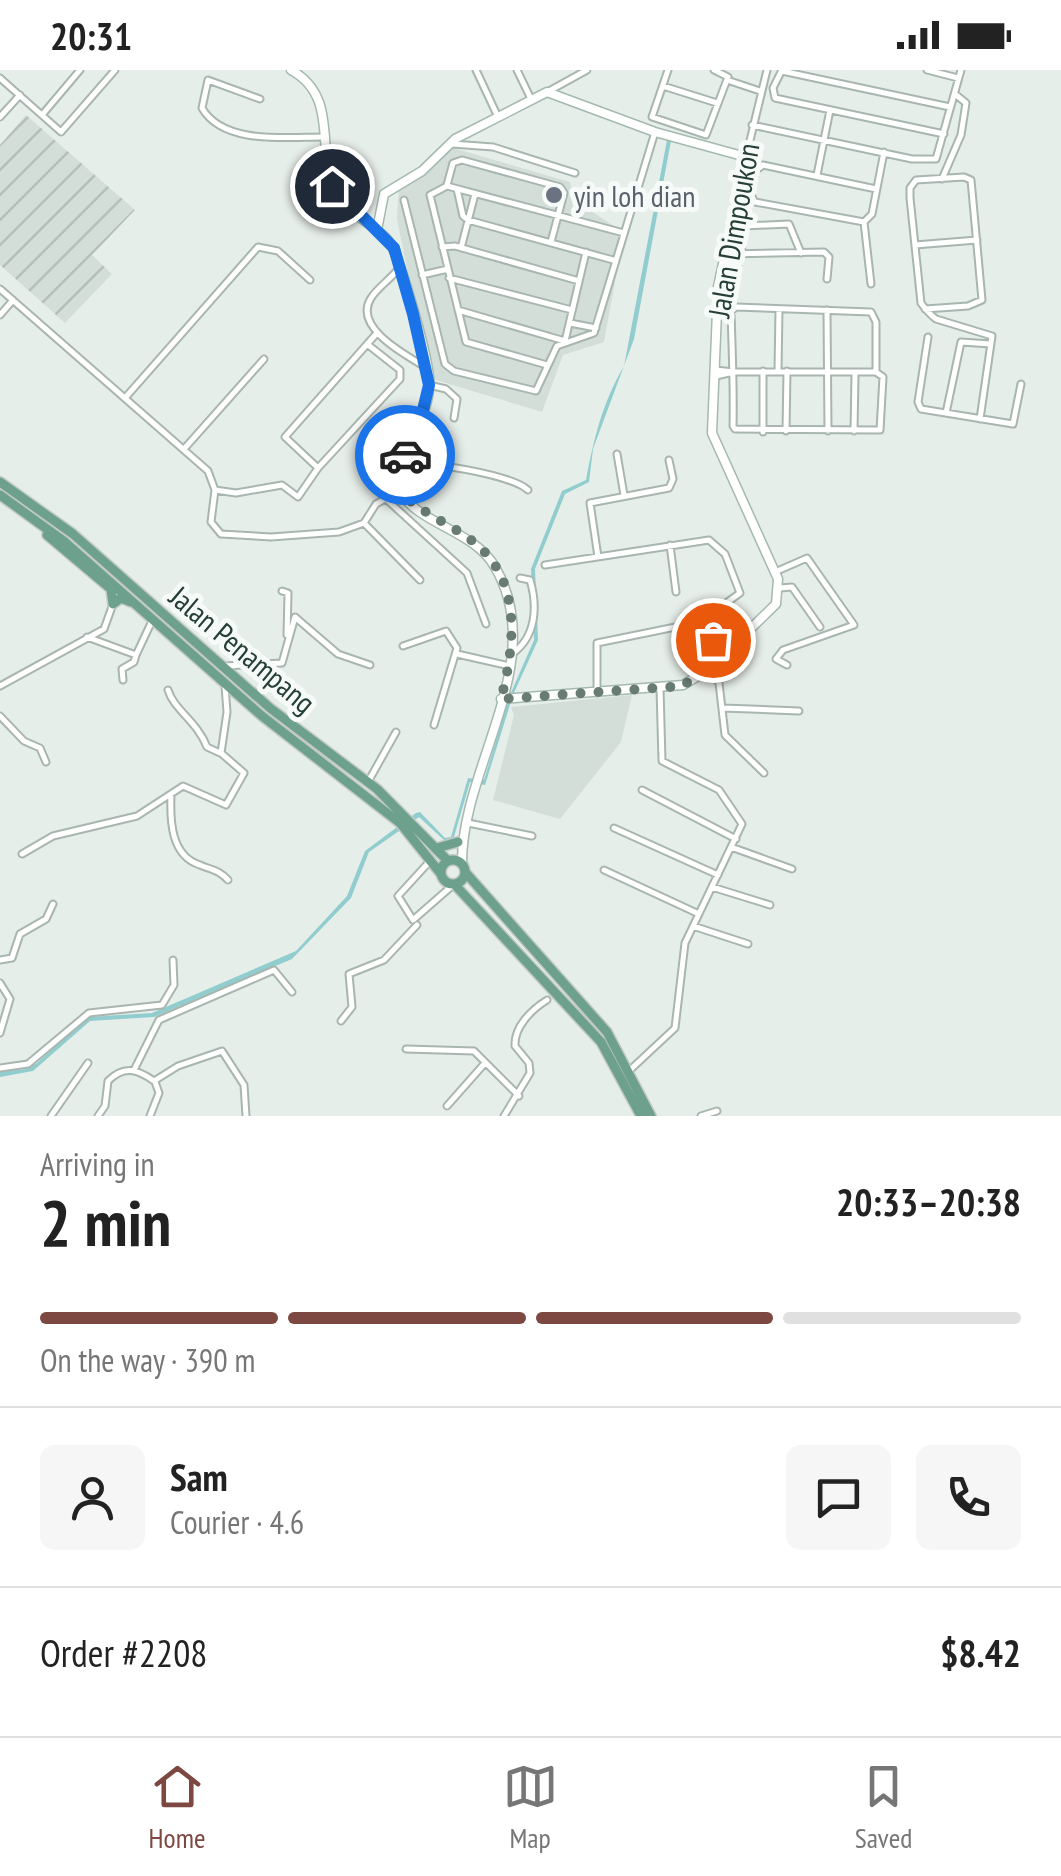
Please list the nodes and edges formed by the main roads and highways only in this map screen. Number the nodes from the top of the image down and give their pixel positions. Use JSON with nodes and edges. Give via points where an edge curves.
{"nodes":[{"id":1,"x":0,"y":482,"type":"edge"},
{"id":2,"x":0,"y":495,"type":"edge"},
{"id":3,"x":45,"y":515,"type":"junction"},
{"id":4,"x":35,"y":522,"type":"junction"},
{"id":5,"x":50,"y":530,"type":"junction"},
{"id":6,"x":138,"y":605,"type":"junction"},
{"id":7,"x":404,"y":820,"type":"junction"},
{"id":8,"x":458,"y":842,"type":"road end"},
{"id":9,"x":434,"y":853,"type":"junction"},
{"id":10,"x":457,"y":864,"type":"junction"},
{"id":11,"x":440,"y":874,"type":"junction"},
{"id":12,"x":454,"y":885,"type":"junction"},
{"id":13,"x":641,"y":1116,"type":"edge"},
{"id":14,"x":652,"y":1116,"type":"edge"}],
"edges":[{"from":1,"to":3,"type":"main road","name":"Jalan Penampang"},
{"from":2,"to":4,"type":"main road","name":"Jalan Penampang"},
{"from":3,"to":5,"type":"main road"},
{"from":3,"to":7,"type":"main road","name":"Jalan Penampang","via":[[368,782]]},
{"from":4,"to":5,"type":"main road","name":"Jalan Penampang"},
{"from":4,"to":6,"type":"main road","via":[[111,589],[113,604],[121,598]]},
{"from":5,"to":6,"type":"main road","name":"Jalan Penampang"},
{"from":6,"to":7,"type":"main road","name":"Jalan Penampang","via":[[226,684]]},
{"from":7,"to":9,"type":"main road","name":"Jalan Penampang"},
{"from":8,"to":9,"type":"main road"},
{"from":9,"to":10,"type":"main road","name":"Jalan Penampang"},
{"from":9,"to":11,"type":"main road","name":"Jalan Penampang"},
{"from":10,"to":11,"type":"main road"},
{"from":10,"to":12,"type":"main road"},
{"from":10,"to":14,"type":"main road","name":"Jalan Penampang","via":[[590,1011]]},
{"from":11,"to":12,"type":"main road"},
{"from":12,"to":13,"type":"main road","via":[[601,1042]]}]}
